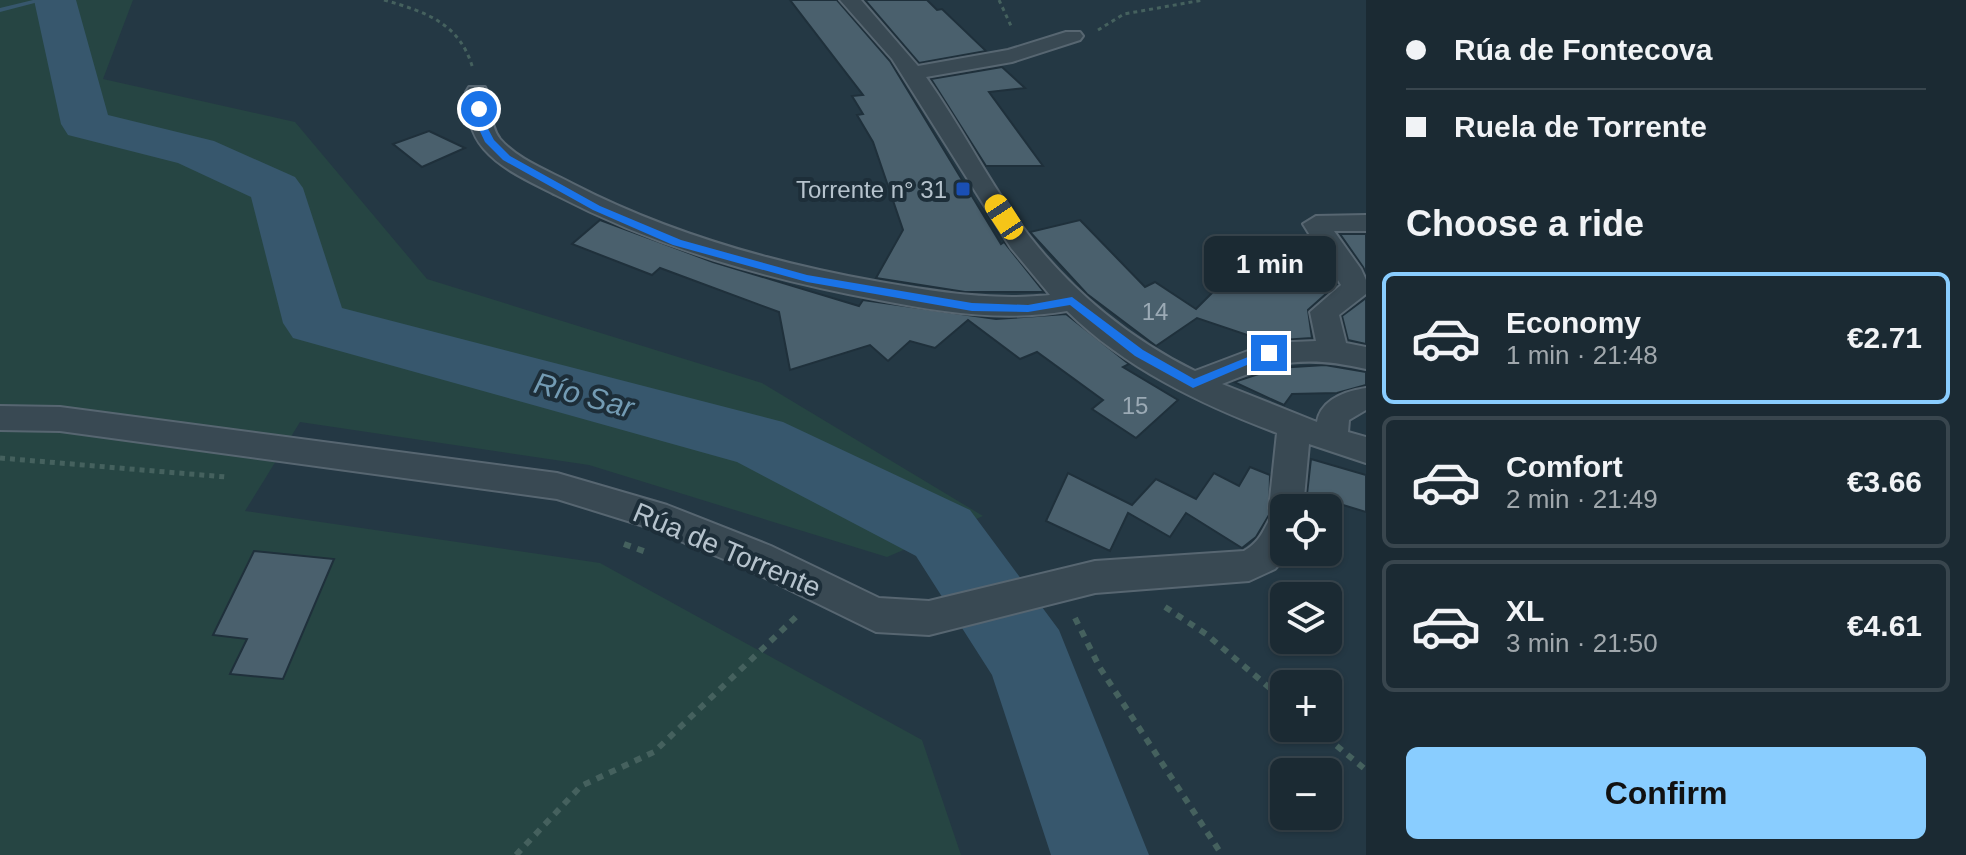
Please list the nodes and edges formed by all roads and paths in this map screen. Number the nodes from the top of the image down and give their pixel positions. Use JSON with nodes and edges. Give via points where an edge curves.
{"nodes":[{"id":1,"x":384,"y":0,"type":"edge"},
{"id":2,"x":850,"y":0,"type":"edge"},
{"id":3,"x":1203,"y":0,"type":"edge"},
{"id":4,"x":1073,"y":36,"type":"joint"},
{"id":5,"x":912,"y":73,"type":"junction"},
{"id":6,"x":477,"y":92,"type":"joint"},
{"id":7,"x":1366,"y":223,"type":"edge"},
{"id":8,"x":1072,"y":301,"type":"junction"},
{"id":9,"x":1333,"y":351,"type":"junction"},
{"id":10,"x":1366,"y":358,"type":"edge"},
{"id":11,"x":1193,"y":384,"type":"junction"},
{"id":12,"x":1366,"y":399,"type":"edge"},
{"id":13,"x":0,"y":418,"type":"edge"},
{"id":14,"x":1294,"y":428,"type":"junction"},
{"id":15,"x":1331,"y":439,"type":"junction"},
{"id":16,"x":1366,"y":450,"type":"edge"},
{"id":17,"x":0,"y":458,"type":"edge"},
{"id":18,"x":232,"y":476,"type":"dead end"},
{"id":19,"x":1287,"y":494,"type":"edge"},
{"id":20,"x":612,"y":540,"type":"dead end"},
{"id":21,"x":655,"y":555,"type":"dead end"},
{"id":22,"x":1270,"y":555,"type":"edge"},
{"id":23,"x":1044,"y":588,"type":"junction"},
{"id":24,"x":1156,"y":601,"type":"dead end"},
{"id":25,"x":783,"y":610,"type":"dead end"},
{"id":26,"x":808,"y":610,"type":"junction"},
{"id":27,"x":1270,"y":688,"type":"edge"},
{"id":28,"x":1332,"y":742,"type":"edge"},
{"id":29,"x":1366,"y":770,"type":"edge"},
{"id":30,"x":516,"y":855,"type":"edge"},
{"id":31,"x":1222,"y":855,"type":"edge"}],
"edges":[{"from":1,"to":6,"type":"path","via":[[423,11],[458,31],[471,59]]},
{"from":2,"to":5,"type":"street"},
{"from":3,"to":4,"type":"path","via":[[1124,14],[1100,30]]},
{"from":4,"to":5,"type":"street","via":[[1012,56]]},
{"from":5,"to":8,"type":"street","via":[[1020,242]]},
{"from":6,"to":8,"type":"street","via":[[481,125],[507,158],[597,208],[677,243],[807,279],[972,307],[1028,309]]},
{"from":7,"to":9,"type":"street","via":[[1316,224],[1356,288],[1324,312]]},
{"from":8,"to":11,"type":"street","via":[[1139,353]]},
{"from":9,"to":10,"type":"street"},
{"from":9,"to":11,"type":"street","via":[[1269,353]]},
{"from":11,"to":14,"type":"street"},
{"from":12,"to":15,"type":"street","via":[[1334,415]]},
{"from":13,"to":26,"type":"street","name":"Rúa de Torrente","via":[[76,421],[557,486],[655,515],[758,557]]},
{"from":14,"to":15,"type":"street"},
{"from":14,"to":19,"type":"street"},
{"from":15,"to":16,"type":"street"},
{"from":17,"to":18,"type":"path"},
{"from":20,"to":21,"type":"path"},
{"from":22,"to":23,"type":"street","name":"Rúa de Torrente","via":[[1249,566],[1124,574]]},
{"from":23,"to":26,"type":"street","name":"Rúa de Torrente","via":[[929,618]]},
{"from":23,"to":31,"type":"path"},
{"from":24,"to":27,"type":"path","via":[[1206,634]]},
{"from":25,"to":26,"type":"path"},
{"from":26,"to":30,"type":"path","via":[[654,752],[581,786]]},
{"from":28,"to":29,"type":"path"}]}
